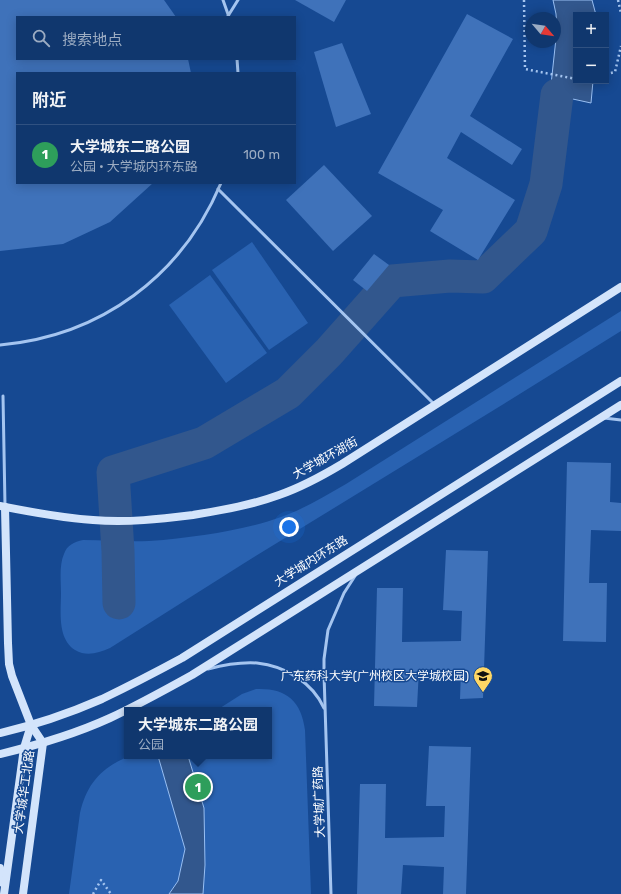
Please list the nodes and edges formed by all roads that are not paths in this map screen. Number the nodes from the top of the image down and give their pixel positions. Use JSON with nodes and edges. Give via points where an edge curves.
{"nodes":[{"id":1,"x":223,"y":0,"type":"edge"},
{"id":2,"x":238,"y":0,"type":"edge"},
{"id":3,"x":228,"y":16,"type":"edge"},
{"id":4,"x":229,"y":16,"type":"edge"},
{"id":5,"x":237,"y":60,"type":"edge"},
{"id":6,"x":238,"y":72,"type":"edge"},
{"id":7,"x":220,"y":184,"type":"edge"},
{"id":8,"x":218,"y":189,"type":"junction"},
{"id":9,"x":621,"y":287,"type":"edge"},
{"id":10,"x":0,"y":345,"type":"edge"},
{"id":11,"x":621,"y":381,"type":"edge"},
{"id":12,"x":3,"y":396,"type":"dead end"},
{"id":13,"x":435,"y":405,"type":"junction"},
{"id":14,"x":621,"y":405,"type":"edge"},
{"id":15,"x":600,"y":418,"type":"junction"},
{"id":16,"x":621,"y":420,"type":"edge"},
{"id":17,"x":3,"y":507,"type":"edge"},
{"id":18,"x":361,"y":569,"type":"junction"},
{"id":19,"x":200,"y":670,"type":"junction"},
{"id":20,"x":133,"y":707,"type":"edge"},
{"id":21,"x":325,"y":709,"type":"junction"},
{"id":22,"x":124,"y":711,"type":"edge"},
{"id":23,"x":31,"y":725,"type":"junction"},
{"id":24,"x":0,"y":733,"type":"edge"},
{"id":25,"x":43,"y":743,"type":"junction"},
{"id":26,"x":24,"y":748,"type":"junction"},
{"id":27,"x":0,"y":754,"type":"edge"},
{"id":28,"x":0,"y":868,"type":"edge"},
{"id":29,"x":4,"y":891,"type":"edge"},
{"id":30,"x":23,"y":894,"type":"edge"},
{"id":31,"x":331,"y":894,"type":"edge"}],
"edges":[{"from":1,"to":3,"type":"lane"},
{"from":2,"to":4,"type":"lane"},
{"from":5,"to":6,"type":"lane"},
{"from":7,"to":8,"type":"lane"},
{"from":8,"to":10,"type":"lane","via":[[201,222],[182,249],[160,274],[131,298],[103,316],[68,331],[36,340]]},
{"from":8,"to":13,"type":"lane"},
{"from":9,"to":13,"type":"main road","name":"大学城环湖街"},
{"from":11,"to":23,"type":"main road","name":"大学城内环东路","via":[[182,658],[101,699]]},
{"from":12,"to":17,"type":"lane"},
{"from":13,"to":17,"type":"main road","name":"大学城环湖街","via":[[319,477],[279,495],[244,506],[132,521],[94,520]]},
{"from":14,"to":15,"type":"main road"},
{"from":15,"to":16,"type":"lane"},
{"from":15,"to":18,"type":"main road"},
{"from":17,"to":23,"type":"main road","via":[[9,664]]},
{"from":18,"to":19,"type":"main road"},
{"from":18,"to":21,"type":"lane","name":"大学城广药路","via":[[344,593],[328,630],[324,659]]},
{"from":19,"to":20,"type":"main road"},
{"from":19,"to":21,"type":"lane","via":[[244,663],[274,666],[303,681]]},
{"from":21,"to":31,"type":"lane","name":"大学城广药路"},
{"from":22,"to":25,"type":"main road"},
{"from":23,"to":24,"type":"main road","name":"大学城内环东路"},
{"from":23,"to":25,"type":"main road","name":"大学城华工北路"},
{"from":23,"to":26,"type":"main road","name":"大学城华工北路"},
{"from":25,"to":26,"type":"main road"},
{"from":25,"to":30,"type":"main road","name":"大学城华工北路"},
{"from":26,"to":27,"type":"main road"},
{"from":26,"to":29,"type":"main road","name":"大学城华工北路"},
{"from":28,"to":29,"type":"main road"}]}
